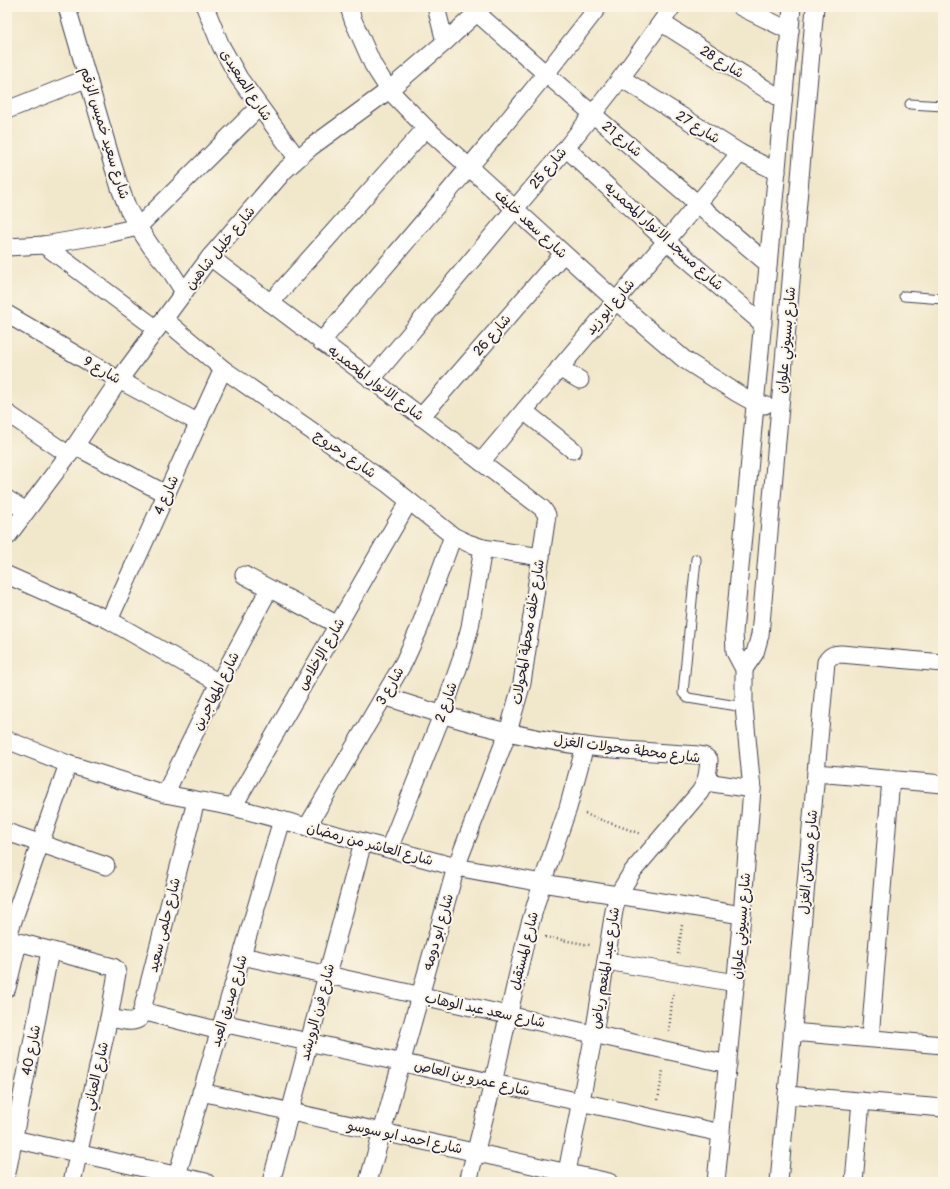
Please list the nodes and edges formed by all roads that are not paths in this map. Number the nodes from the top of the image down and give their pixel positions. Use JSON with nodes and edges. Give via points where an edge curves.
{"nodes":[{"id":1,"x":67,"y":7,"type":"edge"},
{"id":2,"x":204,"y":7,"type":"edge"},
{"id":3,"x":349,"y":7,"type":"edge"},
{"id":4,"x":436,"y":7,"type":"edge"},
{"id":5,"x":598,"y":7,"type":"edge"},
{"id":6,"x":672,"y":7,"type":"edge"},
{"id":7,"x":741,"y":7,"type":"edge"},
{"id":8,"x":792,"y":7,"type":"edge"},
{"id":9,"x":815,"y":7,"type":"edge"},
{"id":10,"x":480,"y":10,"type":"edge"},
{"id":11,"x":662,"y":23,"type":"junction"},
{"id":12,"x":790,"y":31,"type":"junction"},
{"id":13,"x":445,"y":42,"type":"junction"},
{"id":14,"x":546,"y":74,"type":"junction"},
{"id":15,"x":88,"y":78,"type":"junction"},
{"id":16,"x":621,"y":78,"type":"junction"},
{"id":17,"x":389,"y":90,"type":"junction"},
{"id":18,"x":783,"y":100,"type":"junction"},
{"id":19,"x":910,"y":104,"type":"dead end"},
{"id":20,"x":943,"y":106,"type":"edge"},
{"id":21,"x":259,"y":107,"type":"junction"},
{"id":22,"x":7,"y":110,"type":"edge"},
{"id":23,"x":593,"y":114,"type":"junction"},
{"id":24,"x":426,"y":128,"type":"junction"},
{"id":25,"x":566,"y":148,"type":"junction"},
{"id":26,"x":740,"y":153,"type":"junction"},
{"id":27,"x":297,"y":158,"type":"junction"},
{"id":28,"x":469,"y":167,"type":"junction"},
{"id":29,"x":777,"y":172,"type":"junction"},
{"id":30,"x":698,"y":203,"type":"junction"},
{"id":31,"x":515,"y":208,"type":"junction"},
{"id":32,"x":138,"y":227,"type":"junction"},
{"id":33,"x":666,"y":241,"type":"junction"},
{"id":34,"x":44,"y":244,"type":"junction"},
{"id":35,"x":7,"y":247,"type":"edge"},
{"id":36,"x":563,"y":254,"type":"junction"},
{"id":37,"x":210,"y":257,"type":"junction"},
{"id":38,"x":768,"y":264,"type":"junction"},
{"id":39,"x":184,"y":292,"type":"junction"},
{"id":40,"x":904,"y":296,"type":"dead end"},
{"id":41,"x":943,"y":299,"type":"edge"},
{"id":42,"x":616,"y":301,"type":"junction"},
{"id":43,"x":270,"y":303,"type":"junction"},
{"id":44,"x":7,"y":314,"type":"edge"},
{"id":45,"x":160,"y":324,"type":"junction"},
{"id":46,"x":763,"y":324,"type":"junction"},
{"id":47,"x":321,"y":342,"type":"junction"},
{"id":48,"x":559,"y":368,"type":"junction"},
{"id":49,"x":223,"y":369,"type":"junction"},
{"id":50,"x":119,"y":380,"type":"junction"},
{"id":51,"x":372,"y":380,"type":"junction"},
{"id":52,"x":580,"y":380,"type":"dead end"},
{"id":53,"x":755,"y":403,"type":"junction"},
{"id":54,"x":780,"y":410,"type":"junction"},
{"id":55,"x":524,"y":411,"type":"junction"},
{"id":56,"x":7,"y":413,"type":"edge"},
{"id":57,"x":421,"y":417,"type":"junction"},
{"id":58,"x":199,"y":423,"type":"junction"},
{"id":59,"x":72,"y":450,"type":"junction"},
{"id":60,"x":573,"y":450,"type":"dead end"},
{"id":61,"x":481,"y":462,"type":"junction"},
{"id":62,"x":166,"y":494,"type":"junction"},
{"id":63,"x":7,"y":499,"type":"edge"},
{"id":64,"x":409,"y":501,"type":"junction"},
{"id":65,"x":542,"y":508,"type":"joint"},
{"id":66,"x":26,"y":511,"type":"junction"},
{"id":67,"x":453,"y":536,"type":"junction"},
{"id":68,"x":7,"y":537,"type":"edge"},
{"id":69,"x":483,"y":548,"type":"junction"},
{"id":70,"x":540,"y":557,"type":"junction"},
{"id":71,"x":696,"y":559,"type":"dead end"},
{"id":72,"x":7,"y":575,"type":"edge"},
{"id":73,"x":244,"y":575,"type":"dead end"},
{"id":74,"x":269,"y":589,"type":"junction"},
{"id":75,"x":109,"y":620,"type":"junction"},
{"id":76,"x":338,"y":625,"type":"junction"},
{"id":77,"x":943,"y":663,"type":"edge"},
{"id":78,"x":744,"y":669,"type":"junction"},
{"id":79,"x":219,"y":683,"type":"junction"},
{"id":80,"x":384,"y":696,"type":"junction"},
{"id":81,"x":744,"y":707,"type":"junction"},
{"id":82,"x":442,"y":716,"type":"junction"},
{"id":83,"x":508,"y":732,"type":"junction"},
{"id":84,"x":9,"y":745,"type":"edge"},
{"id":85,"x":585,"y":746,"type":"junction"},
{"id":86,"x":68,"y":764,"type":"junction"},
{"id":87,"x":816,"y":773,"type":"junction"},
{"id":88,"x":891,"y":779,"type":"junction"},
{"id":89,"x":706,"y":782,"type":"junction"},
{"id":90,"x":943,"y":784,"type":"edge"},
{"id":91,"x":752,"y":789,"type":"junction"},
{"id":92,"x":165,"y":794,"type":"junction"},
{"id":93,"x":196,"y":801,"type":"junction"},
{"id":94,"x":233,"y":807,"type":"junction"},
{"id":95,"x":282,"y":820,"type":"junction"},
{"id":96,"x":307,"y":827,"type":"junction"},
{"id":97,"x":7,"y":832,"type":"edge"},
{"id":98,"x":363,"y":842,"type":"junction"},
{"id":99,"x":40,"y":843,"type":"junction"},
{"id":100,"x":388,"y":849,"type":"junction"},
{"id":101,"x":106,"y":866,"type":"dead end"},
{"id":102,"x":456,"y":867,"type":"junction"},
{"id":103,"x":542,"y":883,"type":"junction"},
{"id":104,"x":618,"y":896,"type":"junction"},
{"id":105,"x":742,"y":915,"type":"junction"},
{"id":106,"x":11,"y":940,"type":"edge"},
{"id":107,"x":50,"y":951,"type":"junction"},
{"id":108,"x":607,"y":955,"type":"junction"},
{"id":109,"x":242,"y":956,"type":"junction"},
{"id":110,"x":327,"y":975,"type":"junction"},
{"id":111,"x":8,"y":981,"type":"edge"},
{"id":112,"x":736,"y":983,"type":"junction"},
{"id":113,"x":420,"y":996,"type":"junction"},
{"id":114,"x":142,"y":1011,"type":"junction"},
{"id":115,"x":508,"y":1014,"type":"junction"},
{"id":116,"x":109,"y":1018,"type":"junction"},
{"id":117,"x":221,"y":1027,"type":"junction"},
{"id":118,"x":792,"y":1032,"type":"junction"},
{"id":119,"x":594,"y":1034,"type":"junction"},
{"id":120,"x":870,"y":1038,"type":"junction"},
{"id":121,"x":309,"y":1042,"type":"junction"},
{"id":122,"x":943,"y":1045,"type":"edge"},
{"id":123,"x":401,"y":1062,"type":"junction"},
{"id":124,"x":728,"y":1064,"type":"junction"},
{"id":125,"x":493,"y":1083,"type":"junction"},
{"id":126,"x":202,"y":1092,"type":"junction"},
{"id":127,"x":787,"y":1095,"type":"junction"},
{"id":128,"x":861,"y":1101,"type":"junction"},
{"id":129,"x":581,"y":1102,"type":"junction"},
{"id":130,"x":943,"y":1108,"type":"edge"},
{"id":131,"x":290,"y":1112,"type":"junction"},
{"id":132,"x":381,"y":1131,"type":"junction"},
{"id":133,"x":721,"y":1133,"type":"junction"},
{"id":134,"x":14,"y":1139,"type":"junction"},
{"id":135,"x":476,"y":1152,"type":"junction"},
{"id":136,"x":79,"y":1154,"type":"junction"},
{"id":137,"x":7,"y":1173,"type":"edge"},
{"id":138,"x":566,"y":1177,"type":"edge"},
{"id":139,"x":176,"y":1179,"type":"edge"},
{"id":140,"x":72,"y":1182,"type":"edge"},
{"id":141,"x":206,"y":1182,"type":"edge"},
{"id":142,"x":271,"y":1182,"type":"edge"},
{"id":143,"x":368,"y":1182,"type":"edge"},
{"id":144,"x":468,"y":1182,"type":"edge"},
{"id":145,"x":609,"y":1182,"type":"edge"},
{"id":146,"x":716,"y":1182,"type":"edge"},
{"id":147,"x":778,"y":1182,"type":"edge"},
{"id":148,"x":854,"y":1182,"type":"edge"}],
"edges":[{"from":1,"to":15,"type":"street","name":"شارع سعيد خميس الزقم"},
{"from":2,"to":21,"type":"street","name":"شارع الصعيدى","via":[[238,78]]},
{"from":3,"to":17,"type":"street","name":"شارع سعد خليف","via":[[373,66]]},
{"from":4,"to":13,"type":"street"},
{"from":5,"to":14,"type":"street"},
{"from":6,"to":11,"type":"street","name":"شارع 25"},
{"from":7,"to":12,"type":"street"},
{"from":8,"to":12,"type":"street","name":"شارع بسيوني علوان"},
{"from":9,"to":54,"type":"street","name":"شارع بسيوني علوان"},
{"from":10,"to":13,"type":"street","name":"شارع خليل شاهين"},
{"from":10,"to":14,"type":"street","name":"شارع 21"},
{"from":11,"to":16,"type":"street","name":"شارع 25"},
{"from":11,"to":18,"type":"street","name":"شارع 28"},
{"from":12,"to":18,"type":"street","name":"شارع بسيوني علوان"},
{"from":13,"to":17,"type":"street","name":"شارع خليل شاهين"},
{"from":14,"to":23,"type":"street","name":"شارع 21"},
{"from":14,"to":28,"type":"street"},
{"from":15,"to":22,"type":"street"},
{"from":15,"to":32,"type":"street","name":"شارع سعيد خميس الزقم","via":[[120,188]]},
{"from":16,"to":23,"type":"street","name":"شارع 25"},
{"from":16,"to":26,"type":"street","name":"شارع 27"},
{"from":17,"to":24,"type":"street","name":"شارع سعد خليف"},
{"from":17,"to":27,"type":"street","name":"شارع خليل شاهين"},
{"from":18,"to":29,"type":"street","name":"شارع بسيوني علوان"},
{"from":19,"to":20,"type":"lane"},
{"from":21,"to":27,"type":"street","name":"شارع الصعيدى"},
{"from":21,"to":32,"type":"street"},
{"from":23,"to":25,"type":"street","name":"شارع 25"},
{"from":23,"to":30,"type":"street","name":"شارع 21"},
{"from":24,"to":28,"type":"street","name":"شارع سعد خليف"},
{"from":24,"to":43,"type":"street"},
{"from":25,"to":31,"type":"street","name":"شارع 25"},
{"from":25,"to":33,"type":"street","name":"شارع مسجد الانوار المحمديه"},
{"from":26,"to":29,"type":"street","name":"شارع 27"},
{"from":26,"to":30,"type":"street","name":"شارع ابو زيد"},
{"from":27,"to":37,"type":"street","name":"شارع خليل شاهين"},
{"from":28,"to":31,"type":"street","name":"شارع سعد خليف"},
{"from":28,"to":47,"type":"street"},
{"from":29,"to":38,"type":"street","name":"شارع بسيوني علوان"},
{"from":30,"to":33,"type":"street","name":"شارع ابو زيد"},
{"from":30,"to":38,"type":"street","name":"شارع 21"},
{"from":31,"to":36,"type":"street","name":"شارع سعد خليف"},
{"from":31,"to":51,"type":"street","name":"شارع 25"},
{"from":32,"to":34,"type":"street"},
{"from":32,"to":39,"type":"street","name":"شارع سعيد خميس الزقم"},
{"from":33,"to":42,"type":"street","name":"شارع ابو زيد"},
{"from":33,"to":46,"type":"street","name":"شارع مسجد الانوار المحمديه"},
{"from":34,"to":35,"type":"street"},
{"from":34,"to":45,"type":"street","name":"شارع دحروج"},
{"from":36,"to":42,"type":"street","name":"شارع سعد خليف"},
{"from":36,"to":57,"type":"street","name":"شارع 26"},
{"from":37,"to":39,"type":"street","name":"شارع خليل شاهين"},
{"from":37,"to":43,"type":"street","name":"شارع الانوار المحمديه"},
{"from":38,"to":46,"type":"street","name":"شارع بسيوني علوان"},
{"from":39,"to":45,"type":"street","name":"شارع خليل شاهين"},
{"from":40,"to":41,"type":"lane"},
{"from":42,"to":48,"type":"street","name":"شارع ابو زيد"},
{"from":42,"to":53,"type":"street","name":"شارع سعد خليف","via":[[685,360]]},
{"from":43,"to":47,"type":"street","name":"شارع الانوار المحمديه"},
{"from":44,"to":50,"type":"street","name":"شارع 9"},
{"from":45,"to":49,"type":"street","name":"شارع دحروج"},
{"from":45,"to":50,"type":"street","name":"شارع خليل شاهين"},
{"from":46,"to":53,"type":"street","name":"شارع بسيوني علوان"},
{"from":47,"to":51,"type":"street","name":"شارع الانوار المحمديه"},
{"from":48,"to":52,"type":"street"},
{"from":48,"to":55,"type":"street","name":"شارع ابو زيد"},
{"from":49,"to":58,"type":"street","name":"شارع 4"},
{"from":49,"to":64,"type":"street","name":"شارع دحروج"},
{"from":50,"to":58,"type":"street","name":"شارع 9"},
{"from":50,"to":59,"type":"street","name":"شارع خليل شاهين"},
{"from":51,"to":57,"type":"street","name":"شارع الانوار المحمديه"},
{"from":53,"to":54,"type":"street","name":"شارع سعد خليف"},
{"from":53,"to":78,"type":"street","name":"شارع بسيوني علوان","via":[[734,632],[735,652]]},
{"from":54,"to":78,"type":"street","name":"شارع بسيوني علوان","via":[[760,635],[755,652]]},
{"from":55,"to":60,"type":"street"},
{"from":55,"to":61,"type":"street","name":"شارع ابو زيد"},
{"from":56,"to":59,"type":"street"},
{"from":57,"to":61,"type":"street","name":"شارع الانوار المحمديه"},
{"from":58,"to":62,"type":"street","name":"شارع 4"},
{"from":59,"to":62,"type":"street"},
{"from":59,"to":66,"type":"street","name":"شارع خليل شاهين"},
{"from":61,"to":65,"type":"street","name":"شارع الانوار المحمديه"},
{"from":62,"to":75,"type":"street","name":"شارع 4"},
{"from":63,"to":66,"type":"street"},
{"from":64,"to":67,"type":"street","name":"شارع دحروج"},
{"from":64,"to":76,"type":"street","name":"شارع الإخلاص"},
{"from":65,"to":70,"type":"street","name":"شارع خلف محطة المحولات","via":[[547,519]]},
{"from":66,"to":68,"type":"street","name":"شارع خليل شاهين"},
{"from":67,"to":69,"type":"street","name":"شارع دحروج"},
{"from":67,"to":80,"type":"street","name":"شارع 3","via":[[419,629]]},
{"from":69,"to":70,"type":"street","name":"شارع دحروج"},
{"from":69,"to":82,"type":"street","name":"شارع 2","via":[[470,627]]},
{"from":70,"to":83,"type":"street","name":"شارع خلف محطة المحولات","via":[[522,683]]},
{"from":71,"to":81,"type":"lane","via":[[683,693],[688,698]]},
{"from":72,"to":75,"type":"street"},
{"from":73,"to":74,"type":"street"},
{"from":74,"to":76,"type":"street"},
{"from":74,"to":79,"type":"street","name":"شارع المهاجرين"},
{"from":75,"to":79,"type":"street"},
{"from":76,"to":94,"type":"street","name":"شارع الإخلاص"},
{"from":77,"to":87,"type":"street","name":"شارع مساكن الغزل","via":[[841,654],[829,657],[824,668]]},
{"from":78,"to":81,"type":"street","name":"شارع بسيوني علوان"},
{"from":79,"to":92,"type":"street","name":"شارع المهاجرين"},
{"from":80,"to":82,"type":"street","name":"شارع محطة محولات الغزل"},
{"from":80,"to":96,"type":"street","name":"شارع 3"},
{"from":81,"to":91,"type":"street","name":"شارع بسيوني علوان"},
{"from":82,"to":83,"type":"street","name":"شارع محطة محولات الغزل"},
{"from":82,"to":100,"type":"street","name":"شارع 2"},
{"from":83,"to":85,"type":"street","name":"شارع محطة محولات الغزل"},
{"from":83,"to":102,"type":"street","name":"شارع خلف محطة المحولات"},
{"from":84,"to":86,"type":"street","name":"شارع العاشر من رمضان"},
{"from":85,"to":89,"type":"street","name":"شارع محطة محولات الغزل","via":[[704,756],[708,760]]},
{"from":85,"to":103,"type":"street","name":"شارع المستقبل","via":[[568,808]]},
{"from":86,"to":92,"type":"street","name":"شارع العاشر من رمضان"},
{"from":86,"to":99,"type":"street"},
{"from":87,"to":88,"type":"street"},
{"from":87,"to":118,"type":"street","name":"شارع مساكن الغزل"},
{"from":88,"to":90,"type":"street"},
{"from":88,"to":120,"type":"street"},
{"from":89,"to":91,"type":"street"},
{"from":89,"to":104,"type":"street","name":"شارع عبد المنعم رياض","via":[[632,872]]},
{"from":91,"to":105,"type":"street","name":"شارع بسيوني علوان"},
{"from":92,"to":93,"type":"street","name":"شارع العاشر من رمضان"},
{"from":93,"to":94,"type":"street","name":"شارع العاشر من رمضان"},
{"from":93,"to":114,"type":"street","name":"شارع حلمى سعيد"},
{"from":94,"to":95,"type":"street","name":"شارع العاشر من رمضان"},
{"from":95,"to":96,"type":"street","name":"شارع العاشر من رمضان"},
{"from":95,"to":109,"type":"street","name":"شارع صديق العبد"},
{"from":96,"to":98,"type":"street","name":"شارع العاشر من رمضان"},
{"from":97,"to":99,"type":"street"},
{"from":98,"to":100,"type":"street","name":"شارع العاشر من رمضان"},
{"from":98,"to":110,"type":"street","name":"شارع فرن الرويشد"},
{"from":99,"to":101,"type":"street"},
{"from":99,"to":106,"type":"street"},
{"from":100,"to":102,"type":"street","name":"شارع العاشر من رمضان"},
{"from":102,"to":103,"type":"street","name":"شارع العاشر من رمضان"},
{"from":102,"to":113,"type":"street","name":"شارع ابو دومه"},
{"from":103,"to":104,"type":"street","name":"شارع العاشر من رمضان"},
{"from":103,"to":115,"type":"street","name":"شارع المستقبل"},
{"from":104,"to":105,"type":"street","name":"شارع العاشر من رمضان"},
{"from":104,"to":108,"type":"street","name":"شارع عبد المنعم رياض"},
{"from":105,"to":112,"type":"street","name":"شارع بسيوني علوان"},
{"from":106,"to":107,"type":"street"},
{"from":106,"to":111,"type":"street"},
{"from":107,"to":116,"type":"street","name":"شارع العناني","via":[[116,969]]},
{"from":107,"to":134,"type":"street","name":"شارع 40"},
{"from":108,"to":112,"type":"street","via":[[675,973]]},
{"from":108,"to":119,"type":"street","name":"شارع عبد المنعم رياض"},
{"from":109,"to":110,"type":"street","name":"شارع سعد عبد الوهاب"},
{"from":109,"to":117,"type":"street","name":"شارع صديق العبد"},
{"from":110,"to":113,"type":"street","name":"شارع سعد عبد الوهاب"},
{"from":110,"to":121,"type":"street","name":"شارع فرن الرويشد"},
{"from":112,"to":124,"type":"street","name":"شارع بسيوني علوان"},
{"from":113,"to":115,"type":"street","name":"شارع سعد عبد الوهاب"},
{"from":113,"to":123,"type":"street","name":"شارع ابو دومه"},
{"from":114,"to":116,"type":"street","via":[[136,1021]]},
{"from":114,"to":117,"type":"street","name":"شارع عمرو بن العاص"},
{"from":115,"to":119,"type":"street","name":"شارع سعد عبد الوهاب"},
{"from":115,"to":125,"type":"street","name":"شارع المستقبل"},
{"from":116,"to":136,"type":"street","name":"شارع العناني"},
{"from":117,"to":121,"type":"street","name":"شارع عمرو بن العاص"},
{"from":117,"to":126,"type":"street","name":"شارع صديق العبد"},
{"from":118,"to":120,"type":"street"},
{"from":118,"to":127,"type":"street","name":"شارع مساكن الغزل"},
{"from":119,"to":124,"type":"street","name":"شارع سعد عبد الوهاب"},
{"from":119,"to":129,"type":"street","name":"شارع عبد المنعم رياض"},
{"from":120,"to":122,"type":"street"},
{"from":121,"to":123,"type":"street","name":"شارع عمرو بن العاص"},
{"from":121,"to":131,"type":"street","name":"شارع فرن الرويشد"},
{"from":123,"to":125,"type":"street","name":"شارع عمرو بن العاص"},
{"from":123,"to":132,"type":"street","name":"شارع ابو دومه"},
{"from":124,"to":133,"type":"street","name":"شارع بسيوني علوان"},
{"from":125,"to":129,"type":"street","name":"شارع عمرو بن العاص"},
{"from":125,"to":135,"type":"street","name":"شارع المستقبل"},
{"from":126,"to":131,"type":"street","name":"شارع احمد ابو سوسو"},
{"from":126,"to":139,"type":"street","name":"شارع صديق العبد"},
{"from":127,"to":128,"type":"street"},
{"from":127,"to":147,"type":"street","name":"شارع مساكن الغزل"},
{"from":128,"to":130,"type":"street"},
{"from":128,"to":148,"type":"street"},
{"from":129,"to":133,"type":"street","name":"شارع عمرو بن العاص"},
{"from":129,"to":138,"type":"street","name":"شارع عبد المنعم رياض"},
{"from":131,"to":132,"type":"street","name":"شارع احمد ابو سوسو"},
{"from":131,"to":142,"type":"street","name":"شارع فرن الرويشد"},
{"from":132,"to":135,"type":"street","name":"شارع احمد ابو سوسو"},
{"from":132,"to":143,"type":"street","name":"شارع ابو دومه"},
{"from":133,"to":146,"type":"street","name":"شارع بسيوني علوان"},
{"from":134,"to":136,"type":"street"},
{"from":134,"to":137,"type":"street","name":"شارع 40"},
{"from":135,"to":138,"type":"street","name":"شارع احمد ابو سوسو"},
{"from":135,"to":144,"type":"street","name":"شارع المستقبل"},
{"from":136,"to":139,"type":"street"},
{"from":136,"to":140,"type":"street","name":"شارع العناني"},
{"from":138,"to":145,"type":"street","name":"شارع احمد ابو سوسو"},
{"from":139,"to":141,"type":"street"}]}
